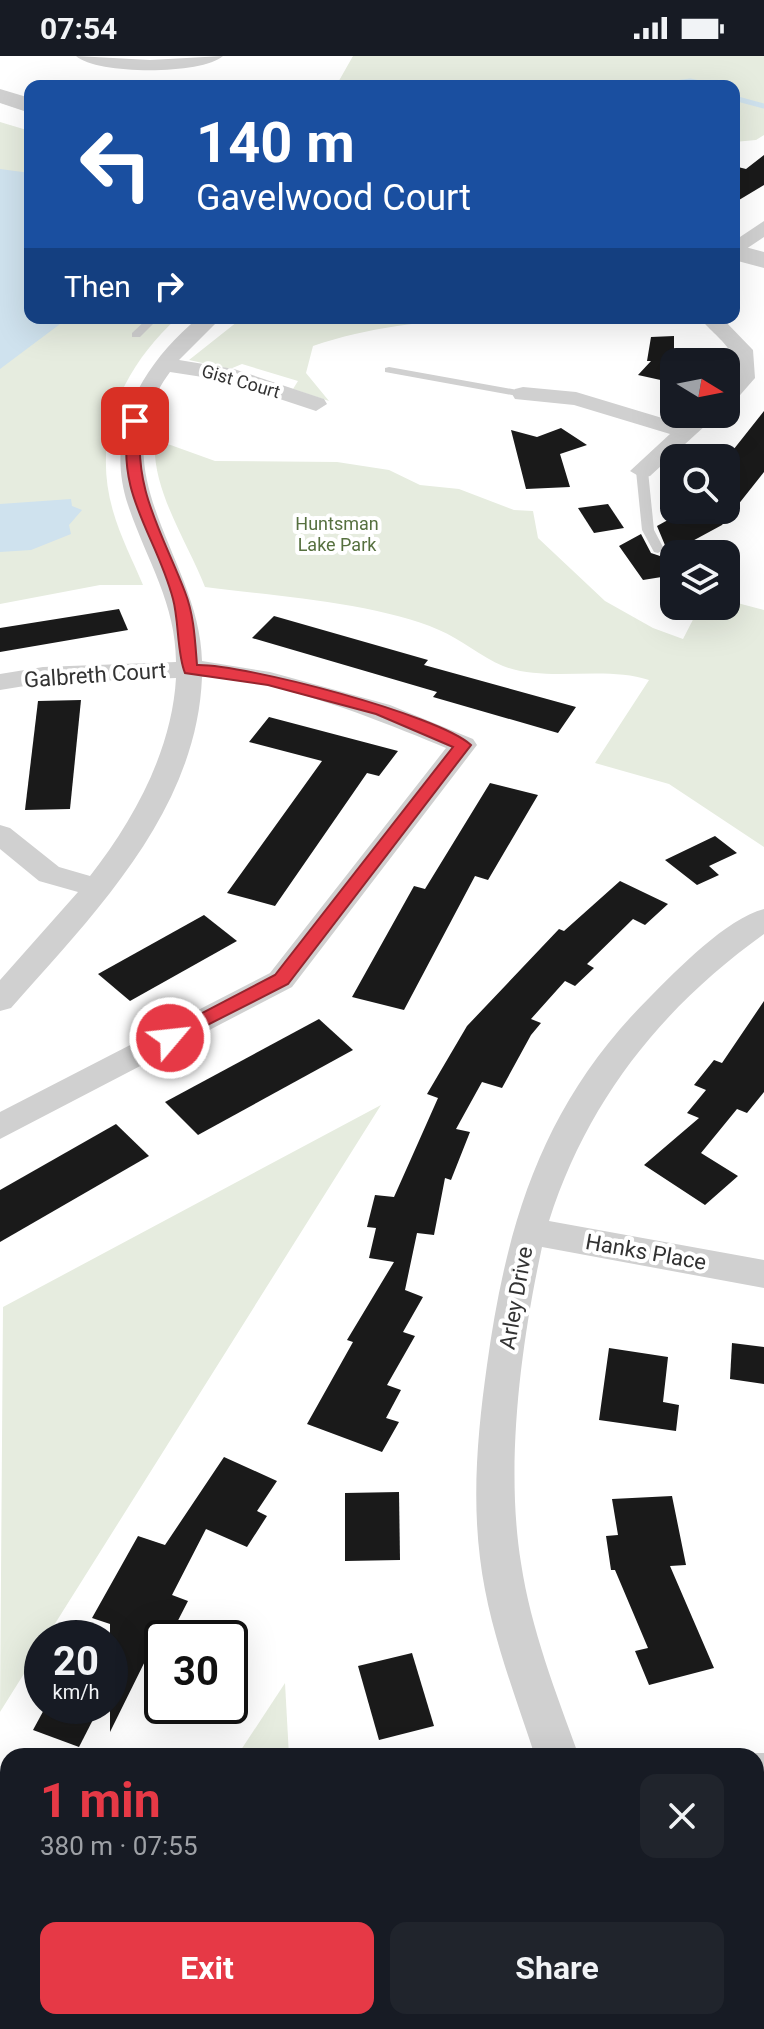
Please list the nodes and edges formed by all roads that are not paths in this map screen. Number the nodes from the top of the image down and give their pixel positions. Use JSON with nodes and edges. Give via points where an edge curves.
{"nodes":[{"id":1,"x":84,"y":56,"type":"edge"},
{"id":2,"x":215,"y":56,"type":"edge"},
{"id":3,"x":0,"y":96,"type":"edge"},
{"id":4,"x":24,"y":104,"type":"edge"},
{"id":5,"x":0,"y":111,"type":"edge"},
{"id":6,"x":24,"y":119,"type":"edge"},
{"id":7,"x":146,"y":324,"type":"edge"},
{"id":8,"x":205,"y":324,"type":"edge"},
{"id":9,"x":718,"y":324,"type":"edge"},
{"id":10,"x":136,"y":335,"type":"dead end"},
{"id":11,"x":163,"y":364,"type":"junction"},
{"id":12,"x":389,"y":370,"type":"dead end"},
{"id":13,"x":740,"y":382,"type":"edge"},
{"id":14,"x":523,"y":394,"type":"joint"},
{"id":15,"x":316,"y":404,"type":"dead end"},
{"id":16,"x":691,"y":428,"type":"edge"},
{"id":17,"x":686,"y":432,"type":"junction"},
{"id":18,"x":642,"y":471,"type":"joint"},
{"id":19,"x":658,"y":549,"type":"dead end"},
{"id":20,"x":190,"y":669,"type":"junction"},
{"id":21,"x":0,"y":682,"type":"edge"},
{"id":22,"x":0,"y":834,"type":"edge"},
{"id":23,"x":100,"y":888,"type":"junction"},
{"id":24,"x":764,"y":919,"type":"edge"},
{"id":25,"x":0,"y":1000,"type":"edge"},
{"id":26,"x":1,"y":1125,"type":"edge"},
{"id":27,"x":528,"y":1231,"type":"junction"},
{"id":28,"x":764,"y":1274,"type":"edge"},
{"id":29,"x":555,"y":1748,"type":"edge"}],
"edges":[{"from":1,"to":2,"type":"street","via":[[145,64]]},
{"from":3,"to":4,"type":"street"},
{"from":5,"to":6,"type":"street"},
{"from":7,"to":10,"type":"lane"},
{"from":8,"to":11,"type":"street"},
{"from":9,"to":13,"type":"street","via":[[745,354]]},
{"from":11,"to":15,"type":"street","name":"Gist Court","via":[[226,374]]},
{"from":11,"to":20,"type":"street","via":[[142,400],[131,461],[139,502],[179,595]]},
{"from":12,"to":14,"type":"lane"},
{"from":14,"to":17,"type":"street","via":[[576,399]]},
{"from":16,"to":17,"type":"street"},
{"from":17,"to":18,"type":"street"},
{"from":18,"to":19,"type":"lane","via":[[648,530]]},
{"from":20,"to":21,"type":"street","name":"Galbreth Court","via":[[43,675]]},
{"from":20,"to":23,"type":"street","via":[[184,717],[166,777],[138,834]]},
{"from":20,"to":26,"type":"street","name":"Galbreth Court","via":[[270,680],[381,711],[463,745],[281,980]]},
{"from":22,"to":23,"type":"street","via":[[49,874]]},
{"from":23,"to":25,"type":"street"},
{"from":24,"to":27,"type":"street","name":"Arley Drive","via":[[681,983],[623,1045],[576,1115]]},
{"from":27,"to":28,"type":"street","name":"Hanks Place"},
{"from":27,"to":29,"type":"street","name":"Arley Drive","via":[[497,1432],[496,1497],[505,1586]]}]}
